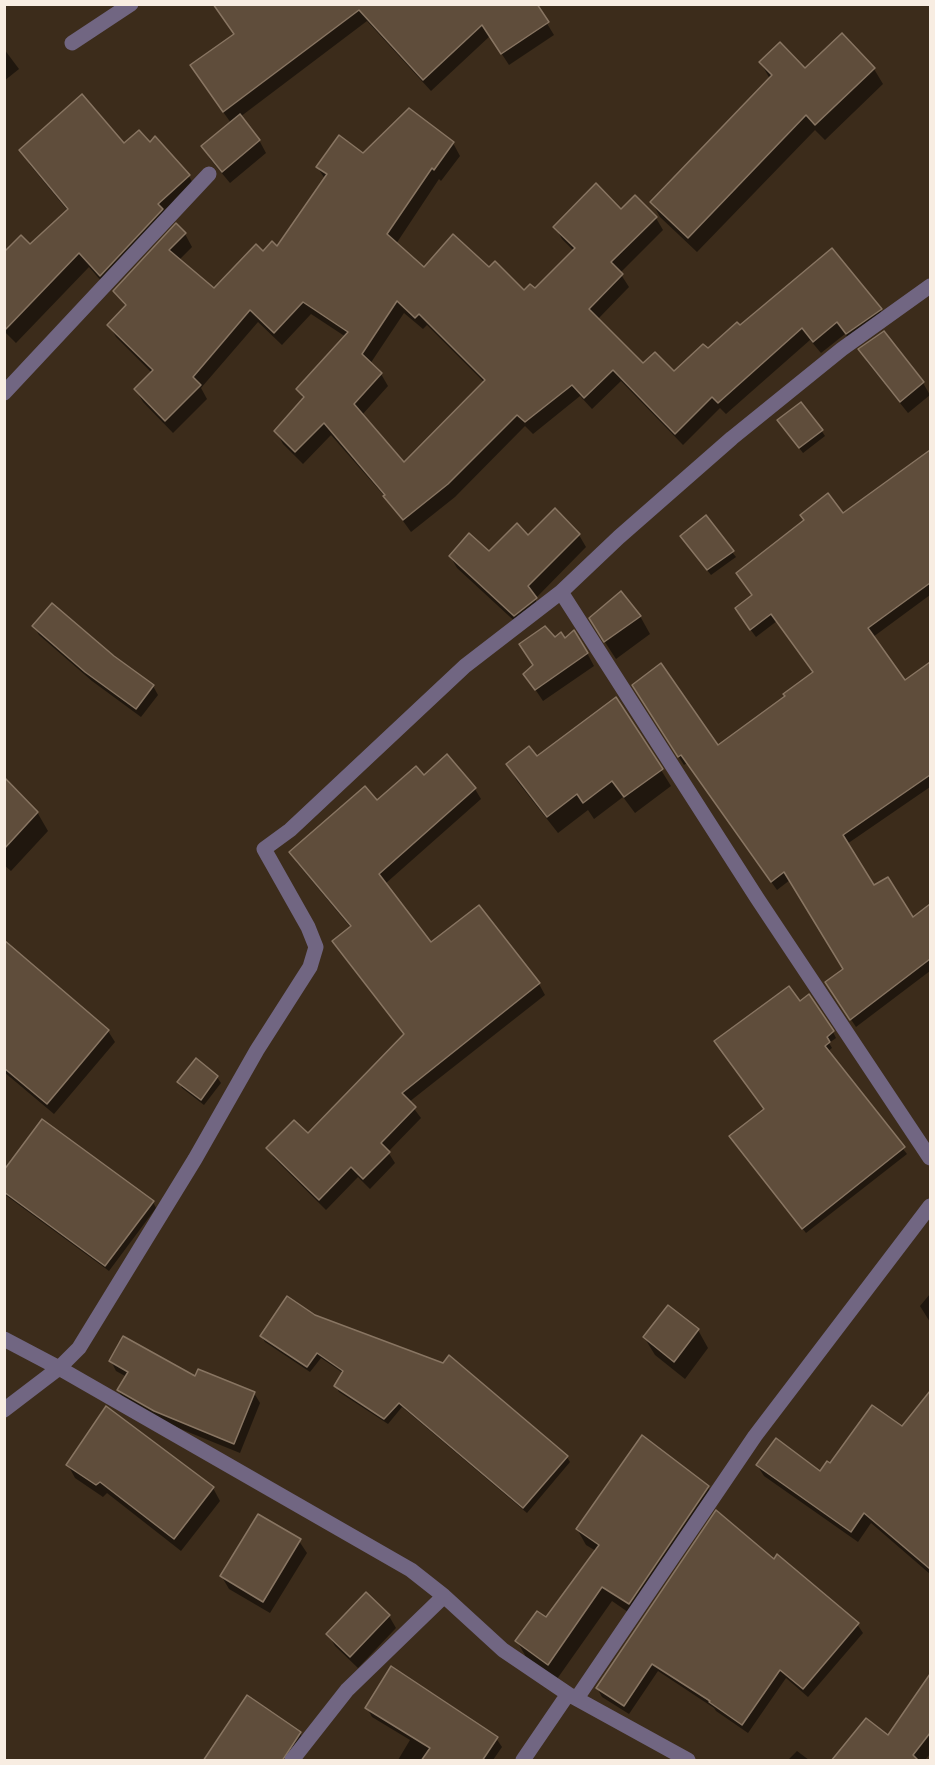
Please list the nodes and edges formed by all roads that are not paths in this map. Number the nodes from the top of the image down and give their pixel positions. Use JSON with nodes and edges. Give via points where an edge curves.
{"nodes":[{"id":1,"x":131,"y":4,"type":"edge"},
{"id":2,"x":72,"y":43,"type":"dead end"},
{"id":3,"x":209,"y":174,"type":"dead end"},
{"id":4,"x":930,"y":286,"type":"edge"},
{"id":5,"x":4,"y":393,"type":"edge"},
{"id":6,"x":561,"y":592,"type":"junction"},
{"id":7,"x":930,"y":1158,"type":"edge"},
{"id":8,"x":930,"y":1206,"type":"edge"},
{"id":9,"x":4,"y":1339,"type":"edge"},
{"id":10,"x":59,"y":1368,"type":"junction"},
{"id":11,"x":4,"y":1410,"type":"edge"},
{"id":12,"x":444,"y":1596,"type":"junction"},
{"id":13,"x":572,"y":1696,"type":"junction"},
{"id":14,"x":292,"y":1761,"type":"edge"},
{"id":15,"x":523,"y":1761,"type":"edge"},
{"id":16,"x":688,"y":1761,"type":"edge"}],
"edges":[{"from":1,"to":2,"type":"street"},
{"from":3,"to":5,"type":"street"},
{"from":4,"to":6,"type":"street","via":[[842,349],[732,438]]},
{"from":6,"to":7,"type":"street"},
{"from":6,"to":10,"type":"street","via":[[465,666],[290,830],[264,849],[308,927],[316,948],[310,967],[79,1348]]},
{"from":8,"to":13,"type":"street","via":[[755,1436]]},
{"from":9,"to":10,"type":"street"},
{"from":10,"to":11,"type":"street"},
{"from":10,"to":12,"type":"street","via":[[411,1570]]},
{"from":12,"to":13,"type":"street","via":[[503,1650]]},
{"from":12,"to":14,"type":"street","via":[[347,1690]]},
{"from":13,"to":15,"type":"street"},
{"from":13,"to":16,"type":"street"}]}
